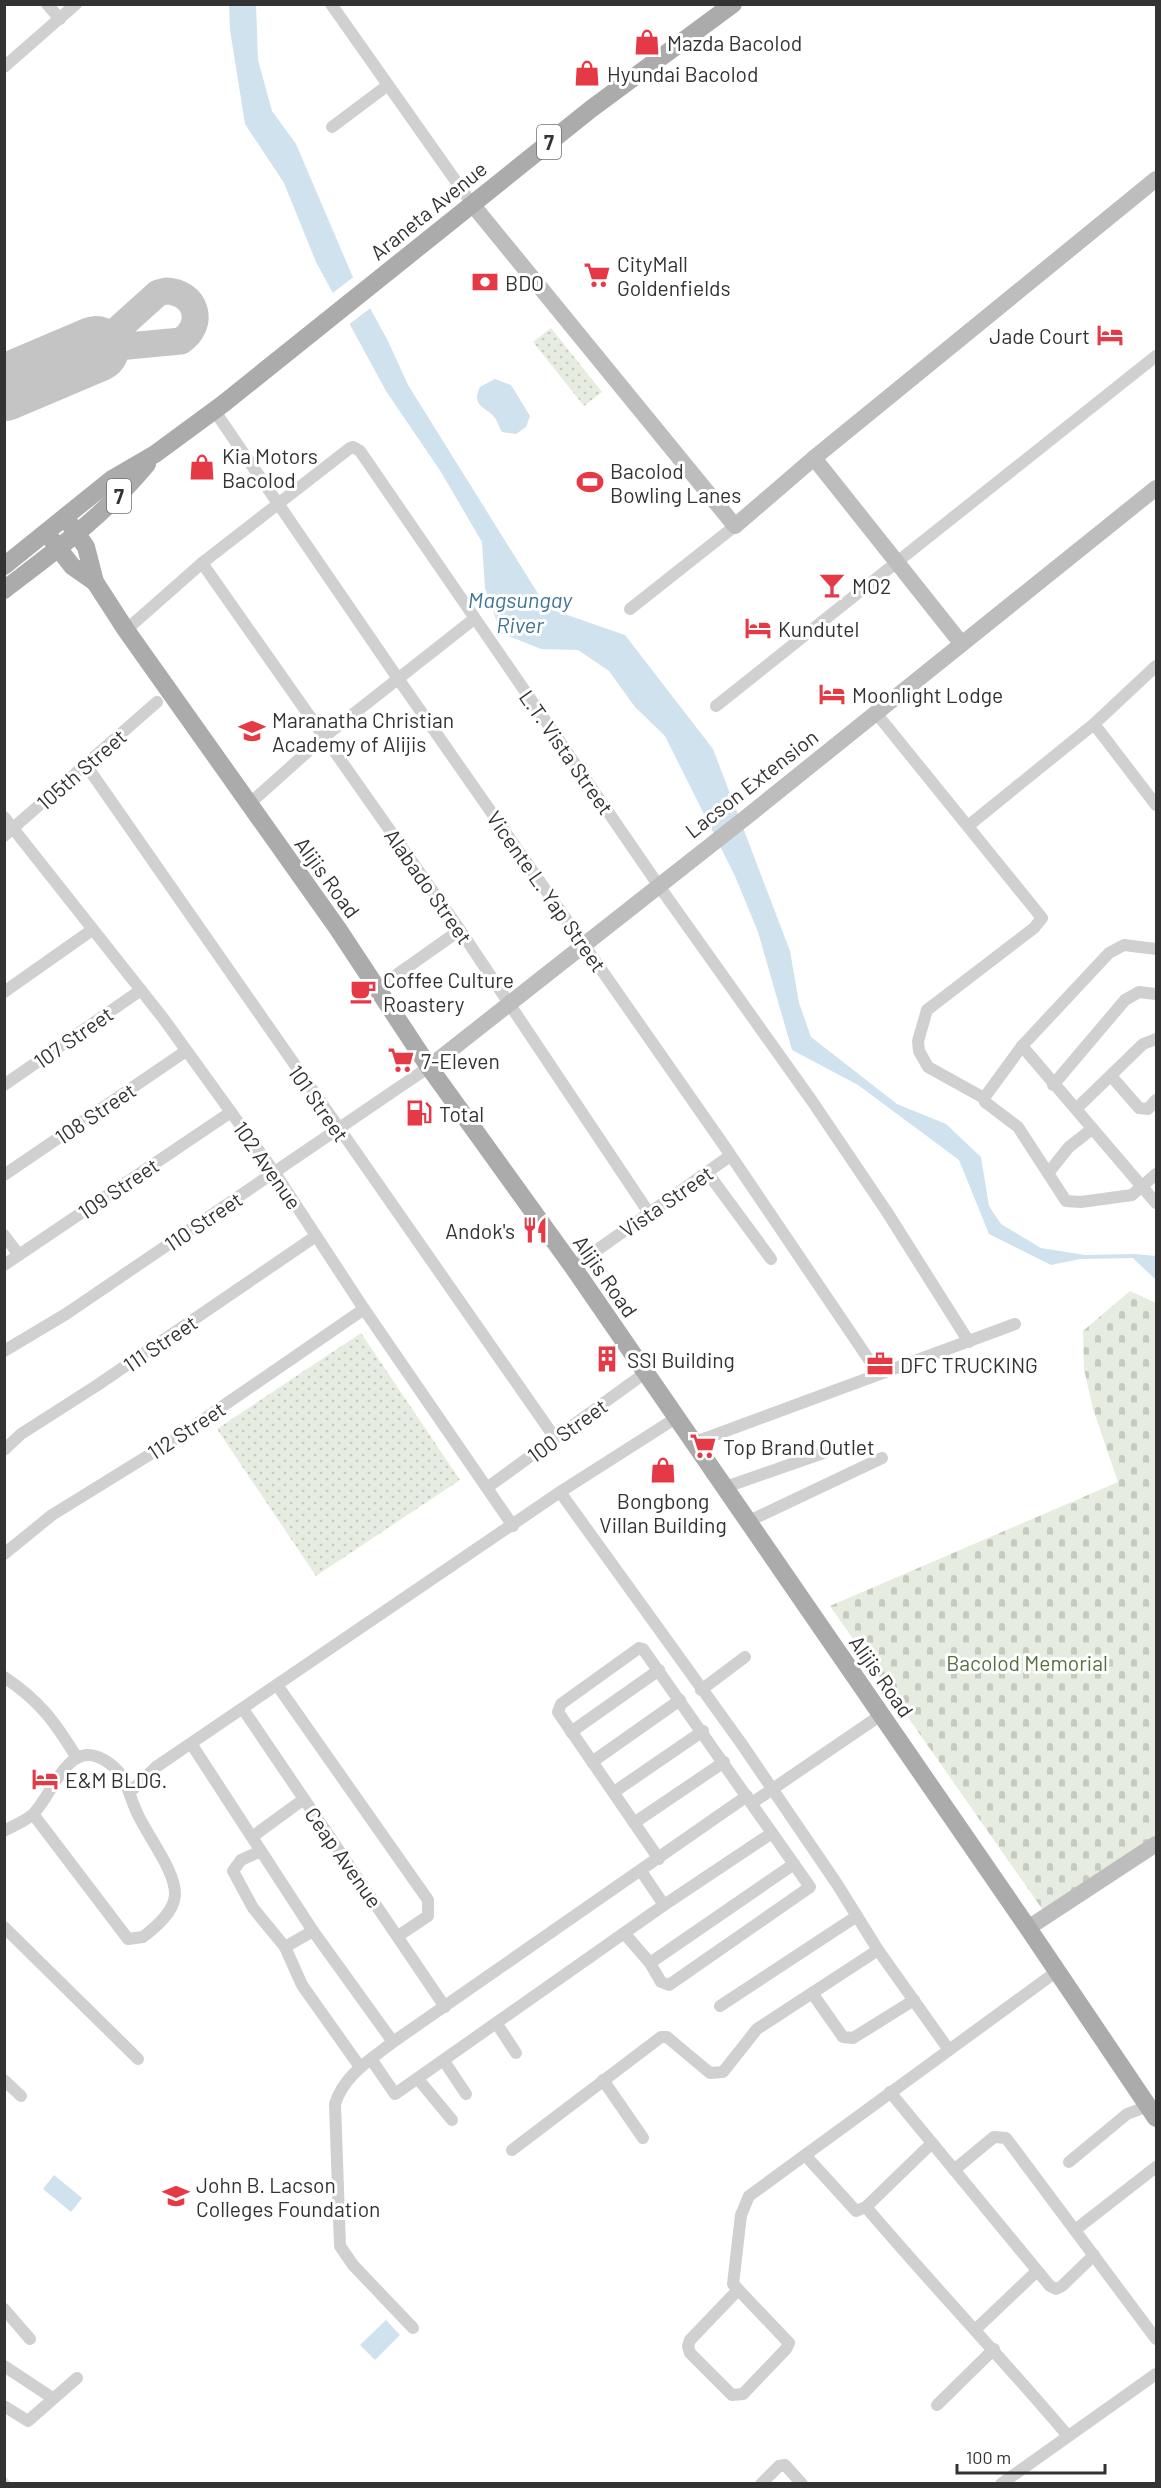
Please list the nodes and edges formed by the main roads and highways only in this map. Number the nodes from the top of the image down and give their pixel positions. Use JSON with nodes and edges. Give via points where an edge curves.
{"nodes":[{"id":1,"x":733,"y":4,"type":"edge"},
{"id":2,"x":155,"y":454,"type":"junction"},
{"id":3,"x":65,"y":518,"type":"junction"},
{"id":4,"x":45,"y":532,"type":"junction"},
{"id":5,"x":78,"y":533,"type":"junction"},
{"id":6,"x":58,"y":548,"type":"junction"},
{"id":7,"x":4,"y":566,"type":"edge"},
{"id":8,"x":95,"y":582,"type":"junction"},
{"id":9,"x":4,"y":590,"type":"edge"},
{"id":10,"x":1152,"y":2112,"type":"edge"}],
"edges":[{"from":1,"to":2,"type":"main road","name":"Araneta Avenue","number":"7","via":[[591,109]]},
{"from":2,"to":3,"type":"main road","name":"Araneta Avenue","number":"7","via":[[112,479]]},
{"from":2,"to":5,"type":"main road","name":"Araneta Avenue","number":"7","via":[[123,493]]},
{"from":3,"to":4,"type":"main road","name":"Araneta Avenue","number":"7"},
{"from":3,"to":5,"type":"main road","name":"Alijis Road"},
{"from":4,"to":6,"type":"main road","name":"Alijis Road"},
{"from":4,"to":7,"type":"main road","name":"Araneta Avenue","number":"7"},
{"from":5,"to":6,"type":"main road","name":"Araneta Avenue","number":"7"},
{"from":5,"to":8,"type":"main road","name":"Alijis Road","via":[[90,556]]},
{"from":6,"to":8,"type":"main road","name":"Alijis Road","via":[[72,566]]},
{"from":6,"to":9,"type":"main road","name":"Araneta Avenue","number":"7"},
{"from":8,"to":10,"type":"main road","name":"Alijis Road","via":[[429,1067],[573,1267]]}]}
